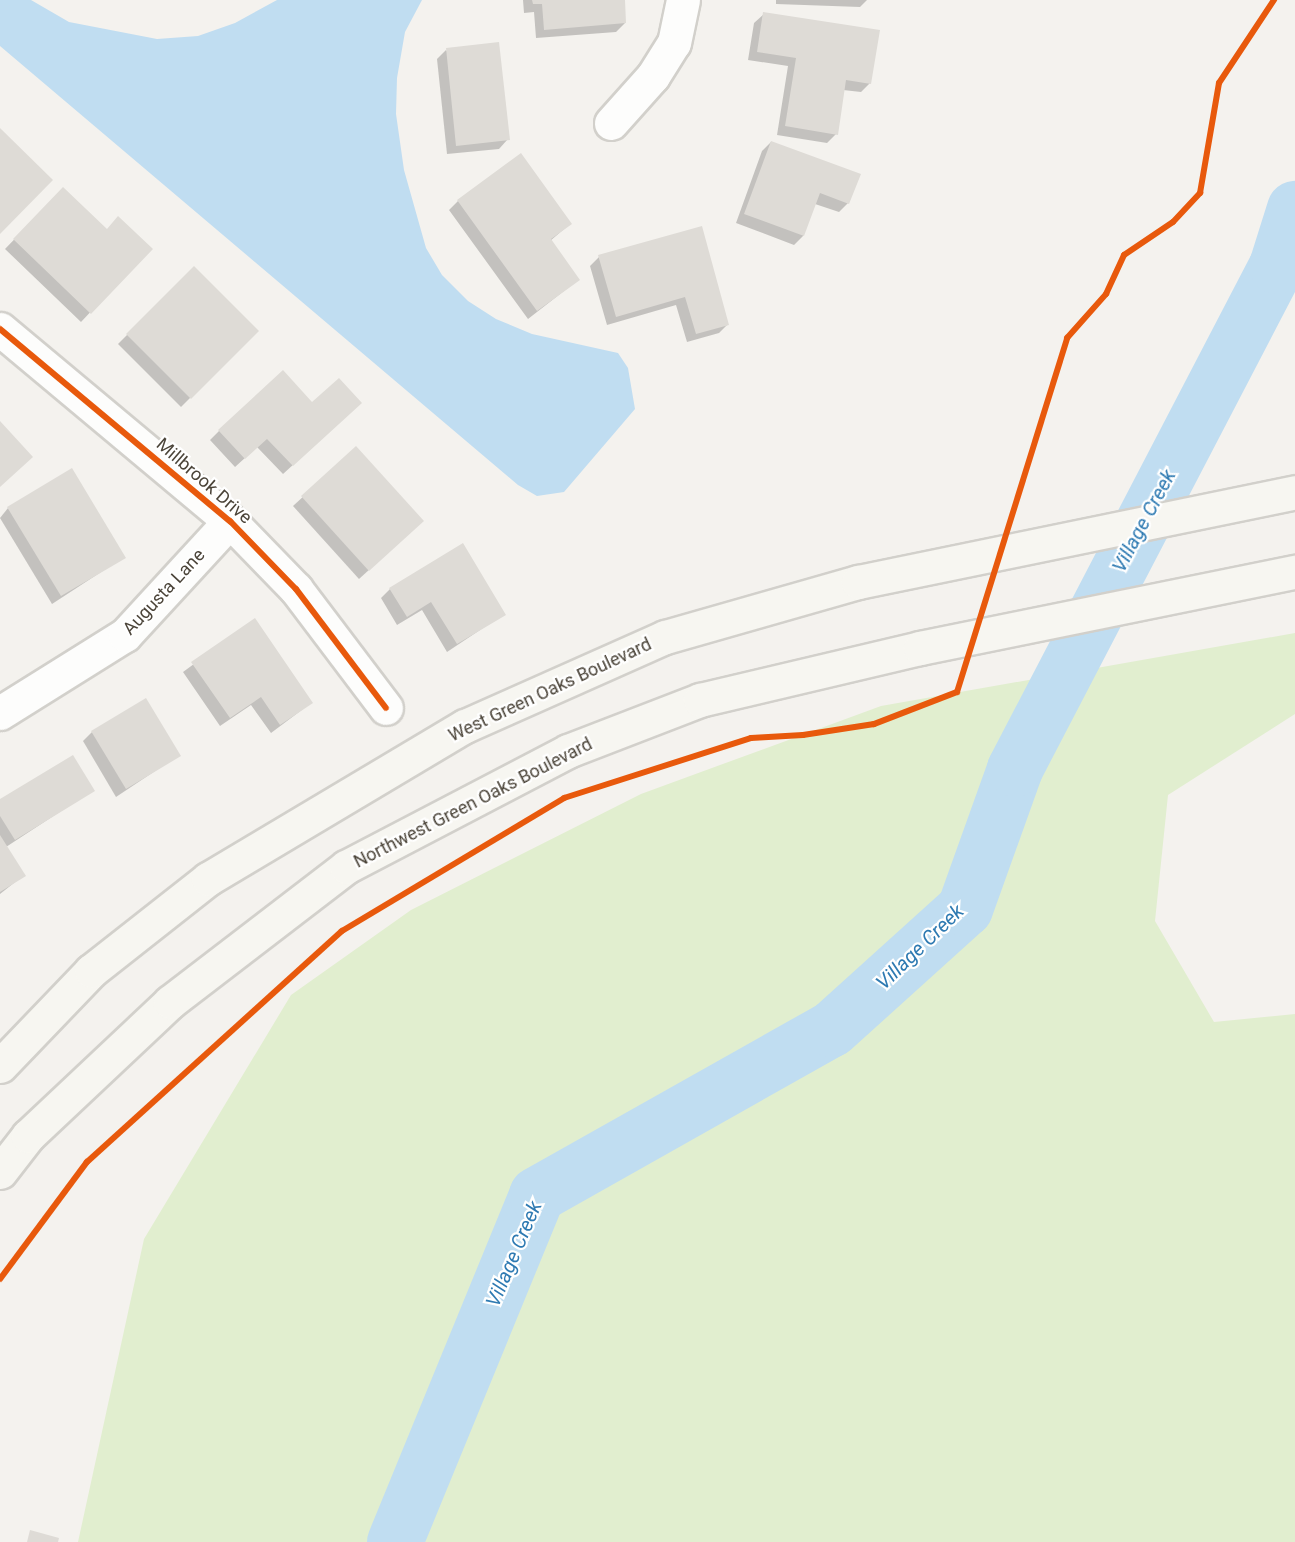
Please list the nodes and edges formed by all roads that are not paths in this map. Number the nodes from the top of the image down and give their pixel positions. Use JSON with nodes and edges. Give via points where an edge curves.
{"nodes":[{"id":1,"x":683,"y":0,"type":"edge"},
{"id":2,"x":611,"y":123,"type":"dead end"},
{"id":3,"x":0,"y":329,"type":"edge"},
{"id":4,"x":1282,"y":495,"type":"edge"},
{"id":5,"x":230,"y":521,"type":"junction"},
{"id":6,"x":1295,"y":572,"type":"edge"},
{"id":7,"x":386,"y":708,"type":"dead end"},
{"id":8,"x":0,"y":713,"type":"edge"},
{"id":9,"x":0,"y":1066,"type":"edge"},
{"id":10,"x":0,"y":1172,"type":"edge"}],
"edges":[{"from":1,"to":2,"type":"street","via":[[674,43],[653,76]]},
{"from":3,"to":5,"type":"street","name":"Millbrook Drive"},
{"from":4,"to":9,"type":"main road","name":"West Green Oaks Boulevard","via":[[858,582],[664,637],[465,726],[208,879],[91,971]]},
{"from":5,"to":7,"type":"street","name":"Millbrook Drive","via":[[296,590]]},
{"from":5,"to":8,"type":"street","name":"Augusta Lane","via":[[125,635]]},
{"from":6,"to":10,"type":"main road","name":"Northwest Green Oaks Boulevard","via":[[920,648],[700,700],[568,751],[346,867],[170,1002],[28,1136]]}]}
